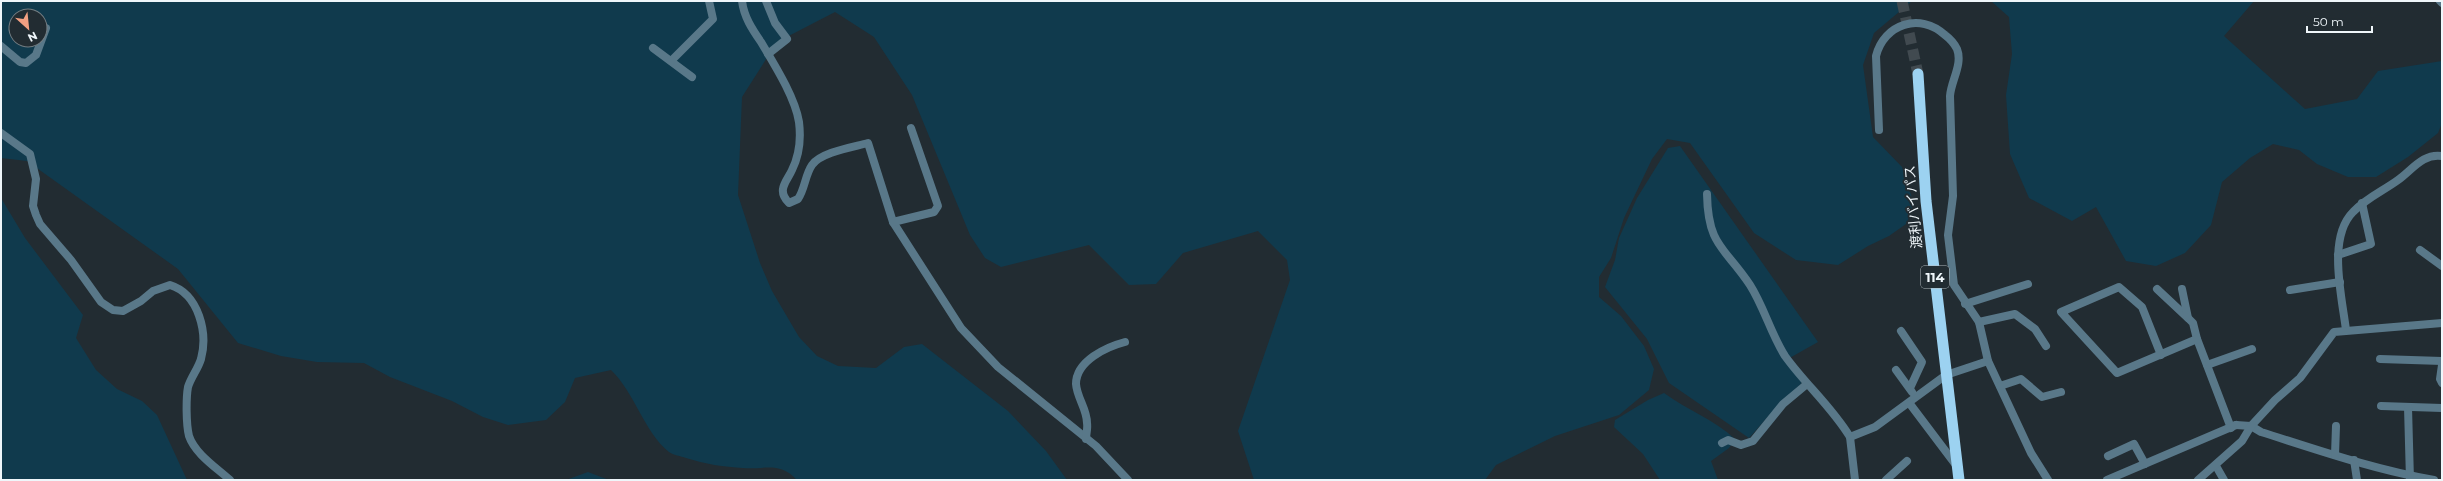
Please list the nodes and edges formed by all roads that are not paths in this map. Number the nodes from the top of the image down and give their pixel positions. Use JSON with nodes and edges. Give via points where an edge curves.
{"nodes":[{"id":1,"x":709,"y":1,"type":"edge"},
{"id":2,"x":742,"y":1,"type":"edge"},
{"id":3,"x":766,"y":1,"type":"edge"},
{"id":4,"x":1,"y":46,"type":"edge"},
{"id":5,"x":39,"y":48,"type":"edge"},
{"id":6,"x":653,"y":48,"type":"dead end"},
{"id":7,"x":768,"y":54,"type":"junction"},
{"id":8,"x":672,"y":61,"type":"junction"},
{"id":9,"x":1918,"y":74,"type":"tunnel mouth"},
{"id":10,"x":692,"y":77,"type":"dead end"},
{"id":11,"x":911,"y":128,"type":"dead end"},
{"id":12,"x":1879,"y":130,"type":"dead end"},
{"id":13,"x":1,"y":133,"type":"edge"},
{"id":14,"x":2442,"y":156,"type":"edge"},
{"id":15,"x":1707,"y":194,"type":"dead end"},
{"id":16,"x":2362,"y":203,"type":"junction"},
{"id":17,"x":893,"y":222,"type":"junction"},
{"id":18,"x":2420,"y":250,"type":"dead end"},
{"id":19,"x":2338,"y":255,"type":"junction"},
{"id":20,"x":2442,"y":266,"type":"edge"},
{"id":21,"x":2340,"y":282,"type":"junction"},
{"id":22,"x":2028,"y":284,"type":"dead end"},
{"id":23,"x":2157,"y":289,"type":"dead end"},
{"id":24,"x":2182,"y":289,"type":"dead end"},
{"id":25,"x":2290,"y":290,"type":"dead end"},
{"id":26,"x":1965,"y":304,"type":"junction"},
{"id":27,"x":2188,"y":318,"type":"junction"},
{"id":28,"x":1978,"y":322,"type":"junction"},
{"id":29,"x":2442,"y":324,"type":"edge"},
{"id":30,"x":2346,"y":330,"type":"junction"},
{"id":31,"x":1902,"y":331,"type":"dead end"},
{"id":32,"x":2197,"y":339,"type":"junction"},
{"id":33,"x":1125,"y":342,"type":"dead end"},
{"id":34,"x":2046,"y":346,"type":"dead end"},
{"id":35,"x":2252,"y":349,"type":"dead end"},
{"id":36,"x":2161,"y":355,"type":"junction"},
{"id":37,"x":2380,"y":359,"type":"dead end"},
{"id":38,"x":1988,"y":360,"type":"junction"},
{"id":39,"x":2442,"y":361,"type":"edge"},
{"id":40,"x":2207,"y":365,"type":"junction"},
{"id":41,"x":2442,"y":365,"type":"edge"},
{"id":42,"x":1896,"y":370,"type":"dead end"},
{"id":43,"x":1946,"y":375,"type":"junction"},
{"id":44,"x":1807,"y":384,"type":"junction"},
{"id":45,"x":2442,"y":384,"type":"edge"},
{"id":46,"x":2000,"y":386,"type":"junction"},
{"id":47,"x":1910,"y":388,"type":"junction"},
{"id":48,"x":2061,"y":392,"type":"dead end"},
{"id":49,"x":1916,"y":397,"type":"junction"},
{"id":50,"x":1910,"y":404,"type":"junction"},
{"id":51,"x":2381,"y":406,"type":"dead end"},
{"id":52,"x":2408,"y":407,"type":"junction"},
{"id":53,"x":2442,"y":408,"type":"edge"},
{"id":54,"x":2233,"y":426,"type":"junction"},
{"id":55,"x":2251,"y":426,"type":"junction"},
{"id":56,"x":2336,"y":426,"type":"dead end"},
{"id":57,"x":1850,"y":436,"type":"junction"},
{"id":58,"x":1086,"y":438,"type":"junction"},
{"id":59,"x":1722,"y":443,"type":"dead end"},
{"id":60,"x":2108,"y":456,"type":"dead end"},
{"id":61,"x":2335,"y":456,"type":"junction"},
{"id":62,"x":2354,"y":460,"type":"junction"},
{"id":63,"x":1907,"y":461,"type":"dead end"},
{"id":64,"x":1956,"y":464,"type":"junction"},
{"id":65,"x":2145,"y":464,"type":"junction"},
{"id":66,"x":2216,"y":466,"type":"junction"},
{"id":67,"x":2410,"y":478,"type":"edge"},
{"id":68,"x":230,"y":480,"type":"edge"},
{"id":69,"x":1128,"y":480,"type":"edge"},
{"id":70,"x":1855,"y":480,"type":"edge"},
{"id":71,"x":1886,"y":480,"type":"edge"},
{"id":72,"x":1959,"y":480,"type":"edge"},
{"id":73,"x":2048,"y":480,"type":"edge"},
{"id":74,"x":2107,"y":480,"type":"edge"},
{"id":75,"x":2198,"y":480,"type":"edge"},
{"id":76,"x":2224,"y":480,"type":"edge"},
{"id":77,"x":2357,"y":480,"type":"edge"},
{"id":78,"x":2434,"y":480,"type":"edge"}],
"edges":[{"from":1,"to":8,"type":"street","via":[[713,19]]},
{"from":2,"to":7,"type":"street","via":[[746,18]]},
{"from":3,"to":7,"type":"street","via":[[775,23],[787,39]]},
{"from":4,"to":5,"type":"street","via":[[20,62],[26,63],[36,55]]},
{"from":6,"to":8,"type":"street"},
{"from":7,"to":17,"type":"street","via":[[799,121],[797,154],[782,191],[784,198],[789,203],[798,200],[813,164],[818,160],[841,150],[868,143]]},
{"from":8,"to":10,"type":"street"},
{"from":9,"to":43,"type":"highway","name":"渡利バイパス","number":"114","via":[[1926,201]]},
{"from":11,"to":17,"type":"street","via":[[938,206],[934,212]]},
{"from":12,"to":26,"type":"street","via":[[1876,56],[1879,44],[1890,33],[1905,25],[1919,22],[1930,24],[1951,40],[1957,48],[1959,59],[1951,85],[1953,196],[1948,235],[1954,286]]},
{"from":13,"to":68,"type":"street","via":[[30,154],[36,179],[33,206],[40,224],[102,302],[113,310],[123,310],[137,304],[153,291],[170,285],[184,292],[191,302],[205,334],[201,360],[189,386],[189,435],[202,455]]},
{"from":14,"to":16,"type":"street","via":[[2436,155],[2421,160],[2398,180]]},
{"from":15,"to":44,"type":"street","via":[[1713,238],[1750,285],[1784,354]]},
{"from":16,"to":19,"type":"street","via":[[2343,225]]},
{"from":16,"to":19,"type":"street","via":[[2371,244]]},
{"from":17,"to":58,"type":"street","via":[[961,328],[973,342],[1003,371]]},
{"from":18,"to":20,"type":"street"},
{"from":19,"to":21,"type":"street"},
{"from":21,"to":25,"type":"street"},
{"from":21,"to":30,"type":"street"},
{"from":22,"to":26,"type":"street"},
{"from":23,"to":27,"type":"street"},
{"from":24,"to":27,"type":"street"},
{"from":26,"to":28,"type":"street"},
{"from":27,"to":32,"type":"street","via":[[2193,323]]},
{"from":28,"to":34,"type":"street","via":[[2015,314],[2035,329]]},
{"from":28,"to":38,"type":"street"},
{"from":29,"to":30,"type":"street"},
{"from":30,"to":55,"type":"street","via":[[2334,332],[2300,378]]},
{"from":31,"to":47,"type":"street","via":[[1922,362]]},
{"from":32,"to":36,"type":"street"},
{"from":32,"to":40,"type":"street"},
{"from":33,"to":58,"type":"street","via":[[1091,358],[1082,366],[1077,376],[1078,394],[1088,423]]},
{"from":35,"to":40,"type":"street"},
{"from":36,"to":36,"type":"street","via":[[2117,373],[2061,312],[2119,287],[2142,306]]},
{"from":37,"to":39,"type":"street"},
{"from":38,"to":43,"type":"street"},
{"from":38,"to":46,"type":"street"},
{"from":40,"to":54,"type":"street"},
{"from":41,"to":45,"type":"street"},
{"from":42,"to":47,"type":"street"},
{"from":43,"to":49,"type":"street"},
{"from":43,"to":64,"type":"highway","name":"渡利バイパス","number":"114"},
{"from":44,"to":57,"type":"street","via":[[1832,410]]},
{"from":44,"to":59,"type":"street","via":[[1783,404],[1753,442],[1741,445],[1728,440]]},
{"from":46,"to":48,"type":"street","via":[[2021,379],[2042,397]]},
{"from":46,"to":73,"type":"street","via":[[2031,452]]},
{"from":47,"to":49,"type":"street"},
{"from":49,"to":50,"type":"street"},
{"from":50,"to":57,"type":"street","via":[[1875,427]]},
{"from":50,"to":64,"type":"street"},
{"from":51,"to":52,"type":"street"},
{"from":52,"to":53,"type":"street"},
{"from":52,"to":67,"type":"street"},
{"from":54,"to":55,"type":"street"},
{"from":54,"to":65,"type":"street"},
{"from":55,"to":61,"type":"street","via":[[2261,432]]},
{"from":55,"to":66,"type":"street","via":[[2242,441]]},
{"from":56,"to":61,"type":"street"},
{"from":57,"to":70,"type":"street"},
{"from":58,"to":69,"type":"street"},
{"from":60,"to":65,"type":"street","via":[[2134,444]]},
{"from":61,"to":62,"type":"street"},
{"from":62,"to":67,"type":"street"},
{"from":62,"to":77,"type":"street"},
{"from":63,"to":71,"type":"street"},
{"from":64,"to":72,"type":"highway","name":"渡利バイパス","number":"114"},
{"from":65,"to":74,"type":"street"},
{"from":66,"to":75,"type":"street"},
{"from":66,"to":76,"type":"street"},
{"from":67,"to":78,"type":"street"}]}
